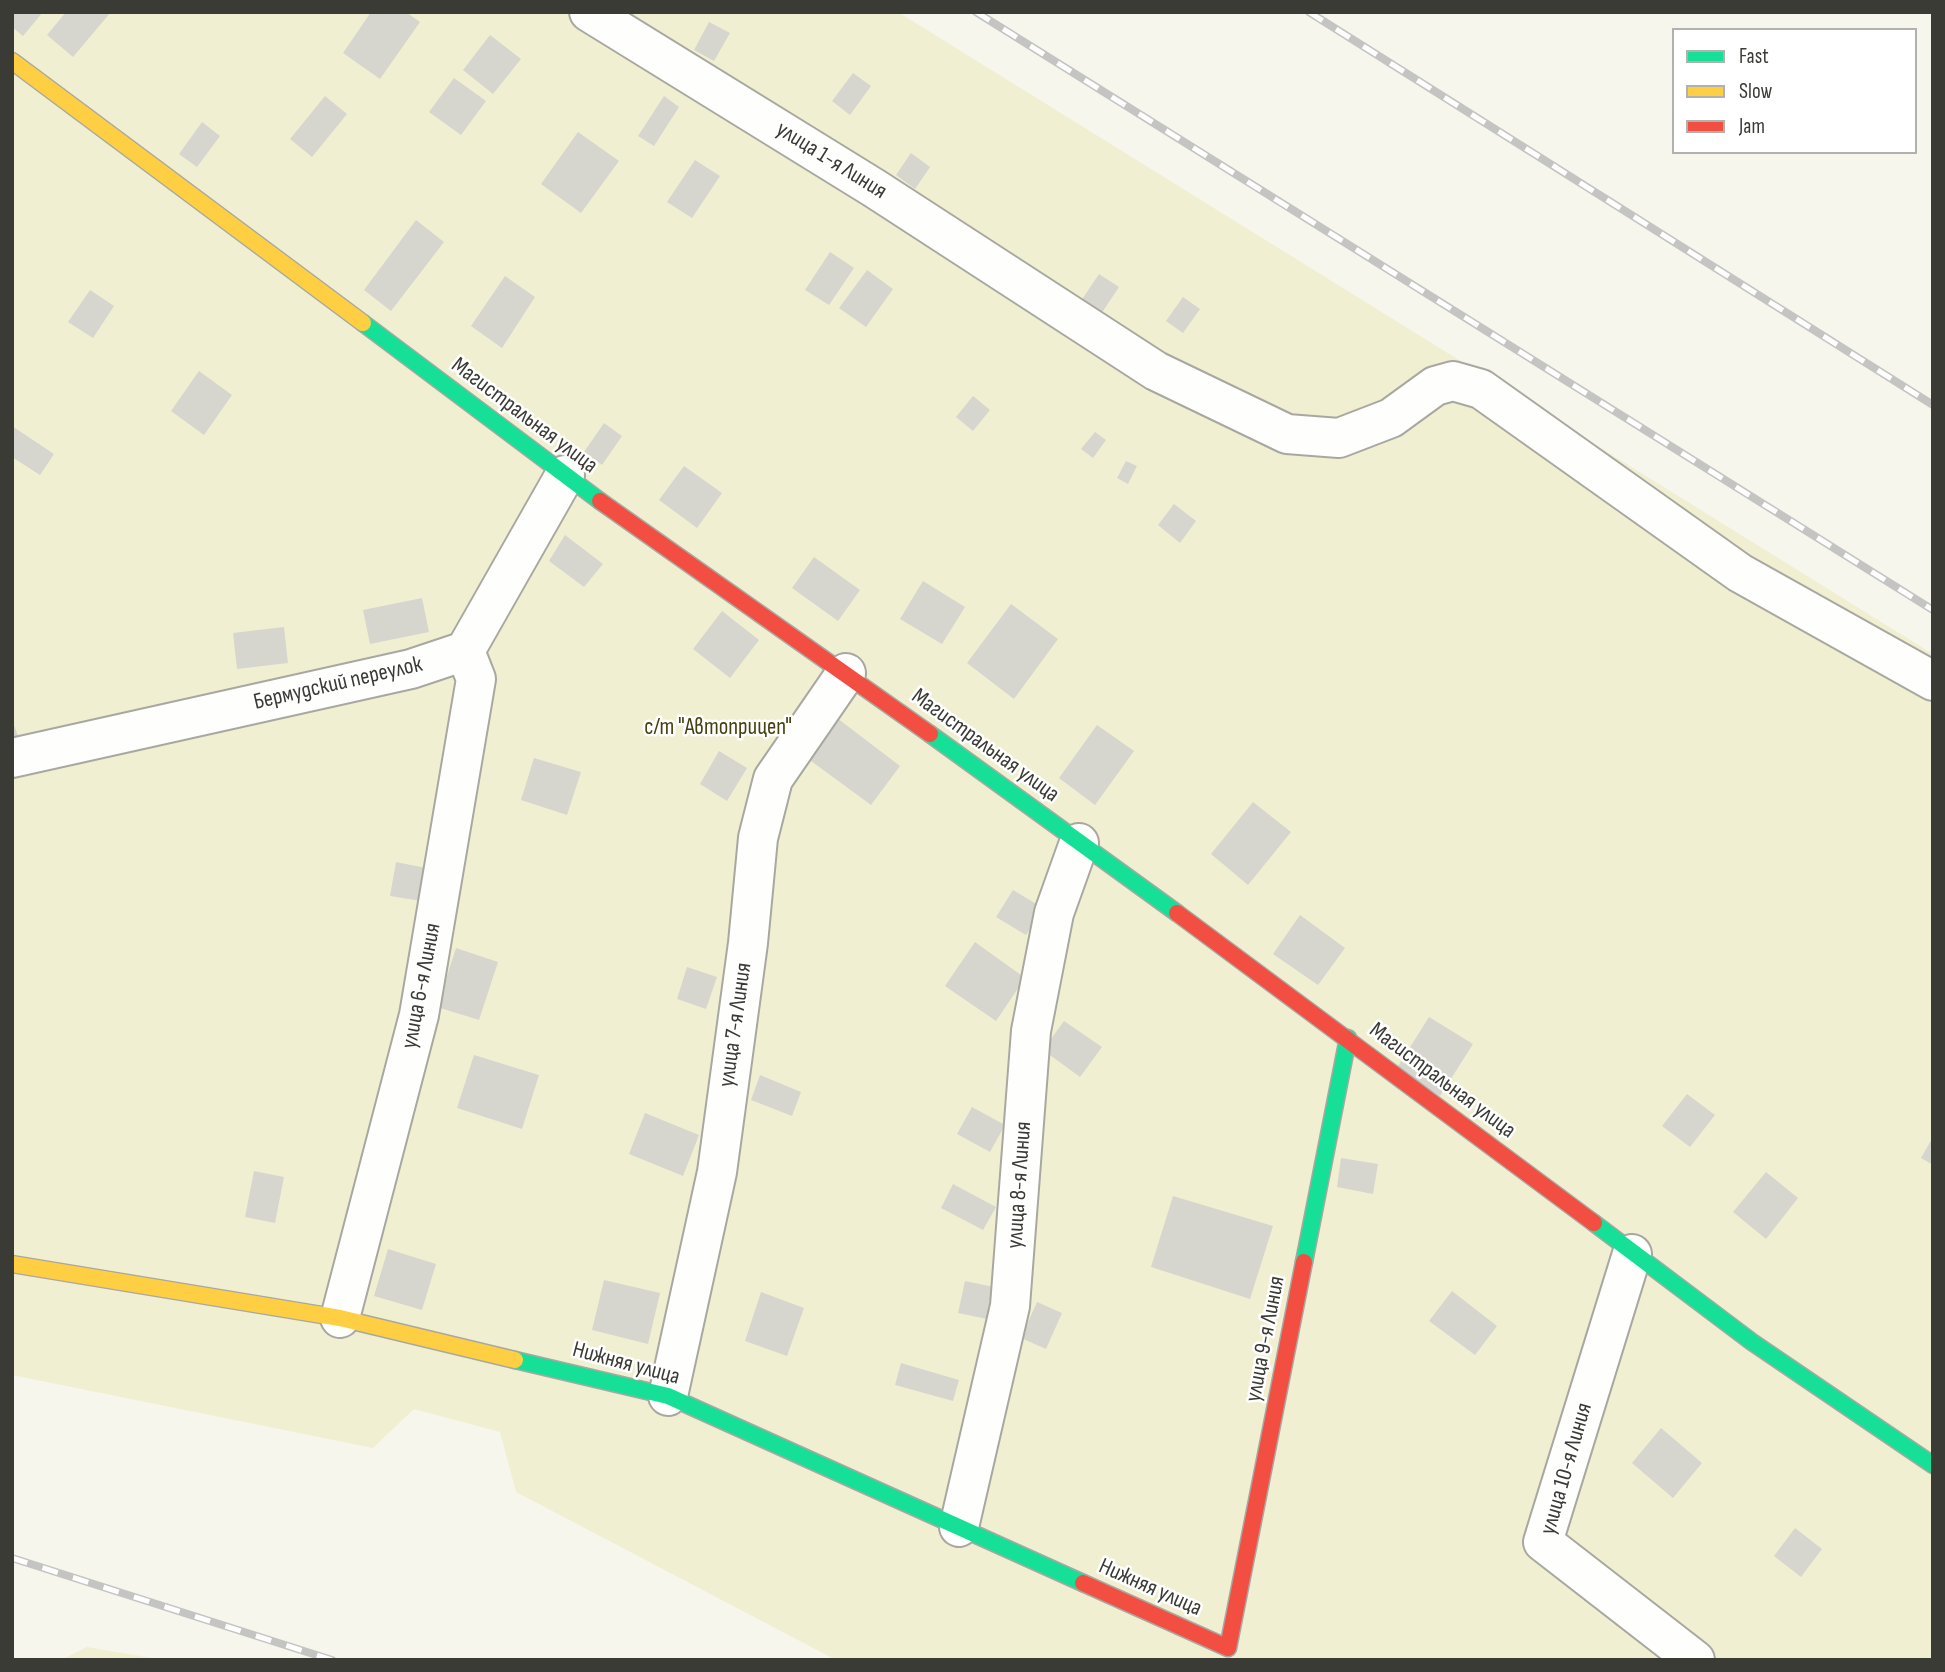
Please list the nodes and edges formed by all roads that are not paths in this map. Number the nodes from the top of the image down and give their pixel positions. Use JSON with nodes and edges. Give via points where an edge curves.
{"nodes":[{"id":1,"x":589,"y":12,"type":"edge"},
{"id":2,"x":12,"y":61,"type":"edge"},
{"id":3,"x":565,"y":475,"type":"junction"},
{"id":4,"x":466,"y":652,"type":"junction"},
{"id":5,"x":846,"y":673,"type":"junction"},
{"id":6,"x":1933,"y":681,"type":"edge"},
{"id":7,"x":12,"y":758,"type":"edge"},
{"id":8,"x":1079,"y":843,"type":"junction"},
{"id":9,"x":1348,"y":1038,"type":"junction"},
{"id":10,"x":1632,"y":1254,"type":"junction"},
{"id":11,"x":12,"y":1264,"type":"edge"},
{"id":12,"x":340,"y":1318,"type":"junction"},
{"id":13,"x":668,"y":1396,"type":"junction"},
{"id":14,"x":1933,"y":1465,"type":"edge"},
{"id":15,"x":959,"y":1527,"type":"junction"},
{"id":16,"x":1228,"y":1648,"type":"joint"},
{"id":17,"x":1695,"y":1660,"type":"edge"}],
"edges":[{"from":1,"to":6,"type":"street","name":"улица 1-я Линия","via":[[874,188],[1156,371],[1287,434],[1339,438],[1391,418],[1435,386],[1453,381],[1481,389],[1740,573]]},
{"from":2,"to":3,"type":"street","name":"Магистральная улица"},
{"from":3,"to":4,"type":"street"},
{"from":3,"to":5,"type":"street","name":"Магистральная улица"},
{"from":4,"to":7,"type":"street","name":"Бермудский переулок"},
{"from":4,"to":12,"type":"street","name":"улица 6-я Линия","via":[[476,679],[419,1016]]},
{"from":5,"to":8,"type":"street","name":"Магистральная улица"},
{"from":5,"to":13,"type":"street","name":"улица 7-я Линия","via":[[774,779],[758,838],[717,1172]]},
{"from":8,"to":9,"type":"street","name":"Магистральная улица"},
{"from":8,"to":15,"type":"street","name":"улица 8-я Линия","via":[[1054,913],[1031,1031],[1010,1306]]},
{"from":9,"to":10,"type":"street","name":"Магистральная улица"},
{"from":9,"to":16,"type":"street","name":"улица 9-я Линия"},
{"from":10,"to":14,"type":"street","name":"Магистральная улица"},
{"from":10,"to":17,"type":"street","name":"улица 10-я Линия","via":[[1542,1542]]},
{"from":11,"to":12,"type":"street","name":"Нижняя улица"},
{"from":12,"to":13,"type":"street","name":"Нижняя улица"},
{"from":13,"to":15,"type":"street","name":"Нижняя улица"},
{"from":15,"to":16,"type":"street","name":"Нижняя улица"}]}
